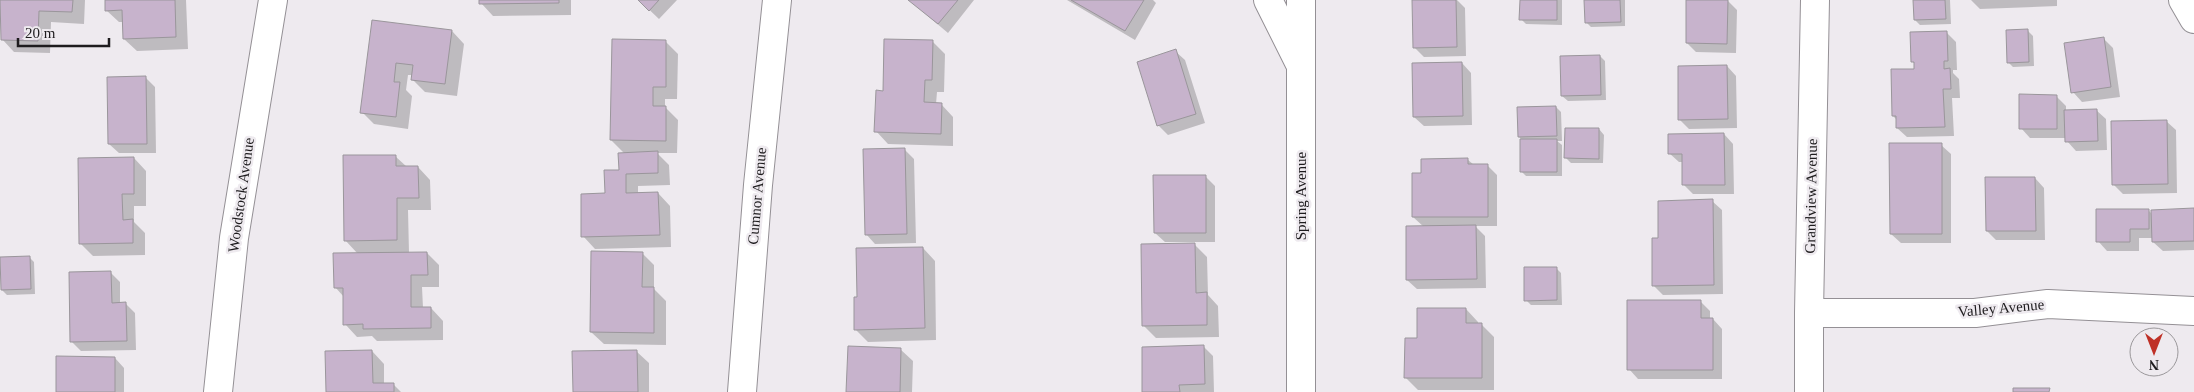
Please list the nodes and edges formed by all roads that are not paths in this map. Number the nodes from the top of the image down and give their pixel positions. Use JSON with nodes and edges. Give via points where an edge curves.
{"nodes":[{"id":1,"x":273,"y":0,"type":"edge"},
{"id":2,"x":778,"y":0,"type":"edge"},
{"id":3,"x":1268,"y":0,"type":"edge"},
{"id":4,"x":1301,"y":0,"type":"edge"},
{"id":5,"x":1815,"y":0,"type":"edge"},
{"id":6,"x":2183,"y":0,"type":"edge"},
{"id":7,"x":2194,"y":19,"type":"edge"},
{"id":8,"x":1302,"y":68,"type":"junction"},
{"id":9,"x":2194,"y":311,"type":"edge"},
{"id":10,"x":1809,"y":313,"type":"junction"},
{"id":11,"x":218,"y":392,"type":"edge"},
{"id":12,"x":742,"y":392,"type":"edge"},
{"id":13,"x":1301,"y":392,"type":"edge"},
{"id":14,"x":1809,"y":392,"type":"edge"}],
"edges":[{"from":1,"to":11,"type":"street","name":"Woodstock Avenue","via":[[234,238]]},
{"from":2,"to":12,"type":"street","name":"Cumnor Avenue","via":[[757,194]]},
{"from":3,"to":8,"type":"street"},
{"from":4,"to":8,"type":"street","name":"Spring Avenue"},
{"from":5,"to":10,"type":"street","name":"Grandview Avenue"},
{"from":6,"to":7,"type":"street"},
{"from":8,"to":13,"type":"street","name":"Spring Avenue"},
{"from":9,"to":10,"type":"street","name":"Valley Avenue","via":[[2048,304],[1975,313]]},
{"from":10,"to":14,"type":"street","name":"Grandview Avenue"}]}
